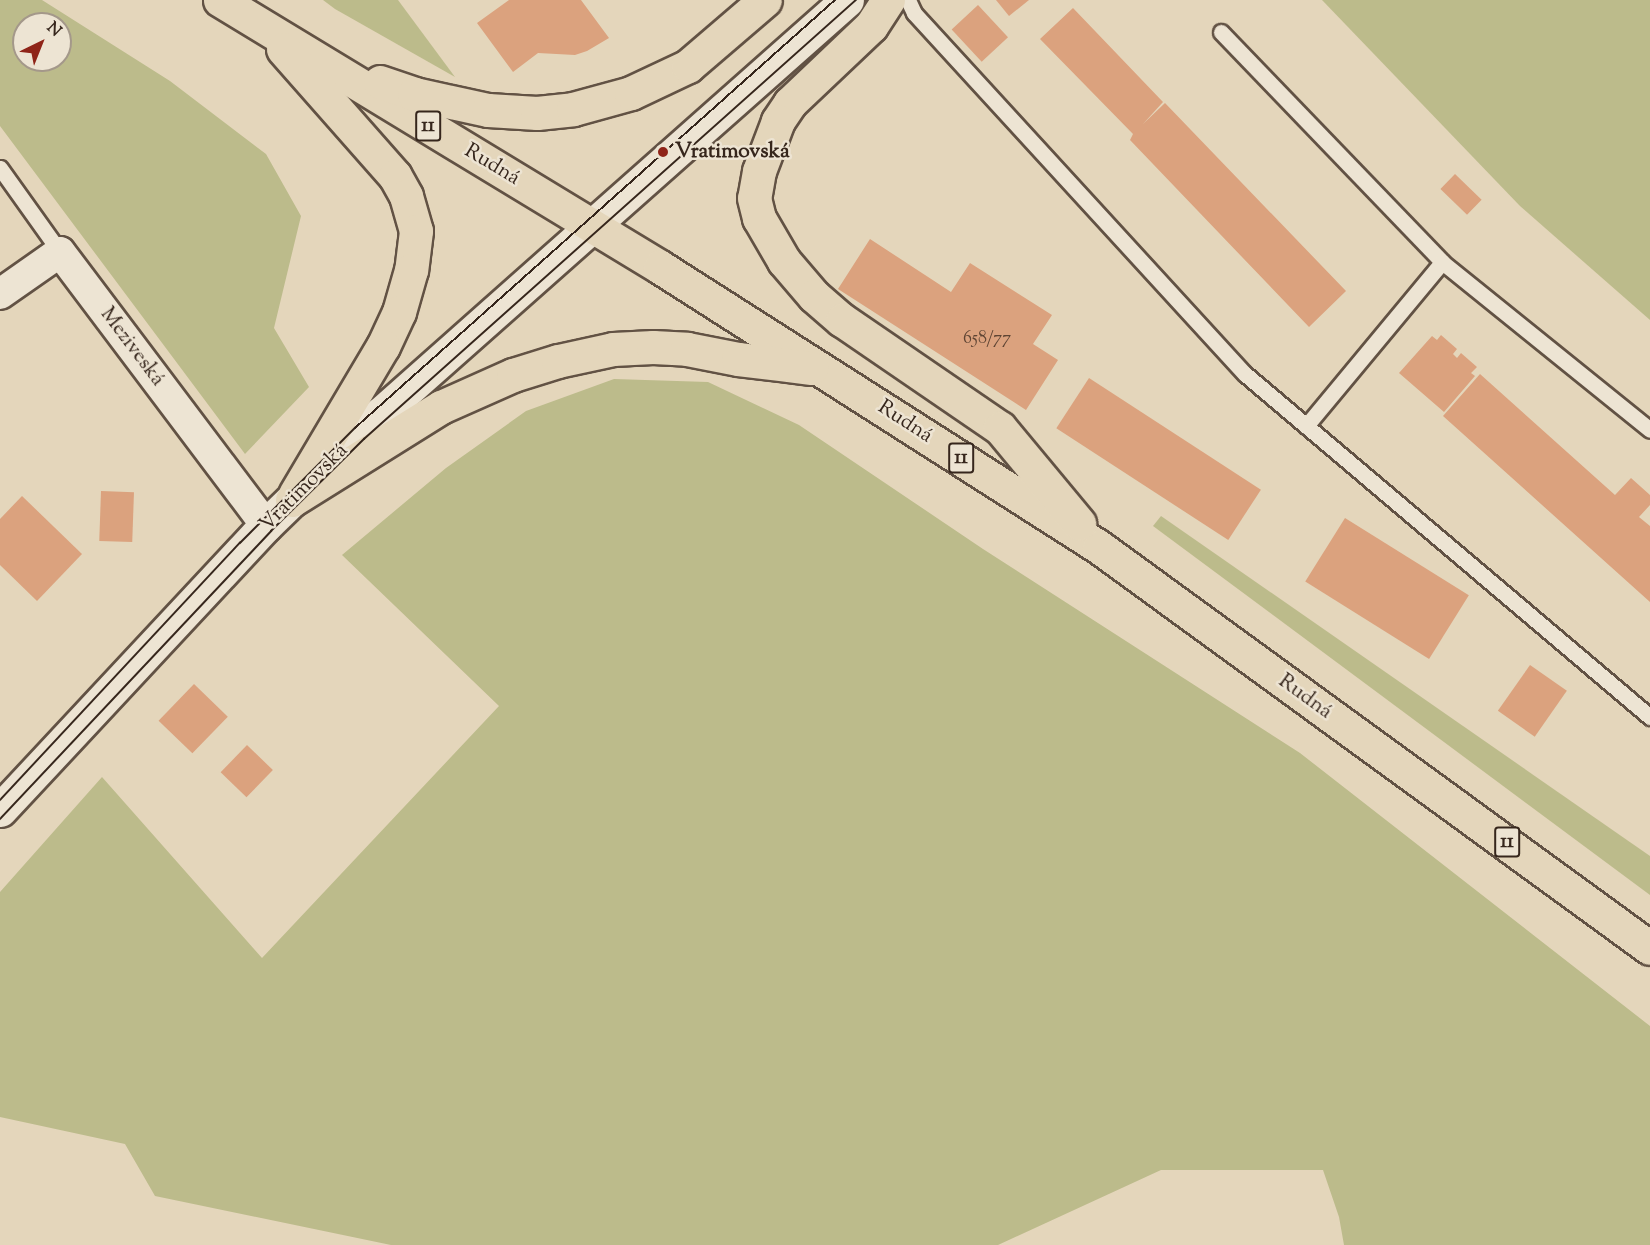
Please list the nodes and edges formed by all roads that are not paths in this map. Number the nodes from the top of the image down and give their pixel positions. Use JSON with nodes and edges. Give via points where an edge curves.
{"nodes":[{"id":1,"x":220,"y":0,"type":"edge"},
{"id":2,"x":765,"y":0,"type":"edge"},
{"id":3,"x":847,"y":0,"type":"edge"},
{"id":4,"x":888,"y":0,"type":"edge"},
{"id":5,"x":908,"y":0,"type":"edge"},
{"id":6,"x":264,"y":27,"type":"junction"},
{"id":7,"x":1221,"y":32,"type":"dead end"},
{"id":8,"x":0,"y":168,"type":"edge"},
{"id":9,"x":593,"y":225,"type":"junction"},
{"id":10,"x":60,"y":252,"type":"junction"},
{"id":11,"x":1442,"y":262,"type":"junction"},
{"id":12,"x":0,"y":294,"type":"edge"},
{"id":13,"x":822,"y":369,"type":"junction"},
{"id":14,"x":1306,"y":426,"type":"junction"},
{"id":15,"x":1650,"y":430,"type":"edge"},
{"id":16,"x":292,"y":500,"type":"junction"},
{"id":17,"x":267,"y":525,"type":"junction"},
{"id":18,"x":1099,"y":547,"type":"junction"},
{"id":19,"x":1650,"y":717,"type":"edge"},
{"id":20,"x":0,"y":810,"type":"edge"},
{"id":21,"x":1650,"y":948,"type":"edge"}],
"edges":[{"from":1,"to":6,"type":"main road","name":"Rudná","number":"11"},
{"from":2,"to":6,"type":"main road","via":[[688,66],[666,77],[611,100],[537,113],[488,110],[414,94],[384,84]]},
{"from":3,"to":9,"type":"street","name":"Vratimovská"},
{"from":4,"to":18,"type":"main road","via":[[871,26],[790,103],[778,121],[759,171],[754,198],[759,218],[784,261],[814,296],[842,320],[1000,428]]},
{"from":5,"to":14,"type":"lane","via":[[914,14],[1245,374]]},
{"from":6,"to":9,"type":"main road","name":"Rudná","number":"11"},
{"from":6,"to":16,"type":"main road","via":[[395,176],[406,196],[416,231],[415,252],[399,312]]},
{"from":7,"to":11,"type":"lane"},
{"from":8,"to":10,"type":"lane","name":"Meziveská"},
{"from":9,"to":13,"type":"main road","name":"Rudná","number":"11"},
{"from":9,"to":16,"type":"street","name":"Vratimovská","via":[[380,414]]},
{"from":10,"to":12,"type":"street"},
{"from":10,"to":17,"type":"street","name":"Meziveská"},
{"from":11,"to":14,"type":"lane"},
{"from":11,"to":15,"type":"lane"},
{"from":13,"to":16,"type":"main road","via":[[676,348],[613,349],[568,359],[513,375],[441,407]]},
{"from":13,"to":18,"type":"main road","name":"Rudná","number":"11"},
{"from":14,"to":19,"type":"lane"},
{"from":16,"to":17,"type":"street","name":"Vratimovská"},
{"from":17,"to":20,"type":"street","name":"Vratimovská"},
{"from":18,"to":21,"type":"main road","name":"Rudná","number":"11"}]}
